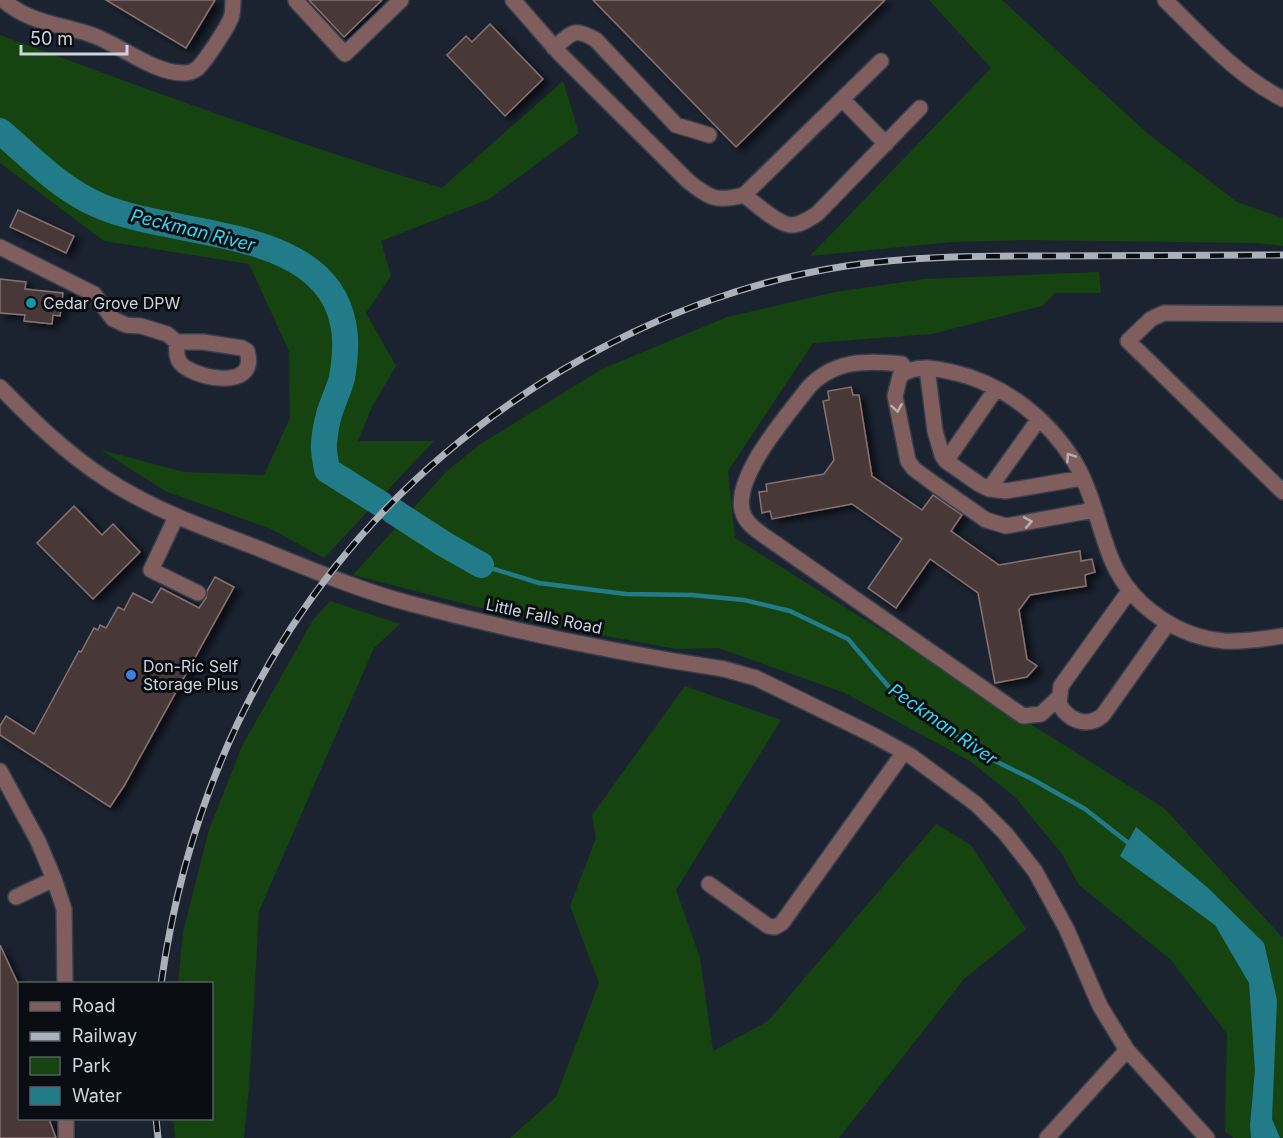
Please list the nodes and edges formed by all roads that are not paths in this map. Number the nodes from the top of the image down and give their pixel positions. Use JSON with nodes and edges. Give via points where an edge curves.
{"nodes":[{"id":1,"x":3,"y":0,"type":"edge"},
{"id":2,"x":233,"y":0,"type":"edge"},
{"id":3,"x":297,"y":0,"type":"edge"},
{"id":4,"x":401,"y":0,"type":"edge"},
{"id":5,"x":513,"y":0,"type":"edge"},
{"id":6,"x":1165,"y":0,"type":"edge"},
{"id":7,"x":554,"y":48,"type":"junction"},
{"id":8,"x":881,"y":61,"type":"dead end"},
{"id":9,"x":842,"y":99,"type":"junction"},
{"id":10,"x":1283,"y":99,"type":"edge"},
{"id":11,"x":920,"y":108,"type":"dead end"},
{"id":12,"x":709,"y":135,"type":"dead end"},
{"id":13,"x":886,"y":144,"type":"junction"},
{"id":14,"x":744,"y":195,"type":"junction"},
{"id":15,"x":0,"y":247,"type":"edge"},
{"id":16,"x":1283,"y":314,"type":"edge"},
{"id":17,"x":177,"y":342,"type":"dead end"},
{"id":18,"x":927,"y":368,"type":"junction"},
{"id":19,"x":907,"y":371,"type":"junction"},
{"id":20,"x":0,"y":387,"type":"edge"},
{"id":21,"x":996,"y":389,"type":"junction"},
{"id":22,"x":1039,"y":419,"type":"junction"},
{"id":23,"x":946,"y":461,"type":"junction"},
{"id":24,"x":1082,"y":478,"type":"junction"},
{"id":25,"x":989,"y":489,"type":"junction"},
{"id":26,"x":1283,"y":492,"type":"edge"},
{"id":27,"x":1094,"y":510,"type":"junction"},
{"id":28,"x":176,"y":517,"type":"junction"},
{"id":29,"x":1130,"y":590,"type":"junction"},
{"id":30,"x":198,"y":593,"type":"dead end"},
{"id":31,"x":1168,"y":623,"type":"junction"},
{"id":32,"x":1283,"y":636,"type":"edge"},
{"id":33,"x":1058,"y":698,"type":"junction"},
{"id":34,"x":904,"y":752,"type":"junction"},
{"id":35,"x":0,"y":771,"type":"edge"},
{"id":36,"x":54,"y":879,"type":"junction"},
{"id":37,"x":709,"y":884,"type":"dead end"},
{"id":38,"x":16,"y":897,"type":"dead end"},
{"id":39,"x":65,"y":982,"type":"edge"},
{"id":40,"x":1127,"y":1050,"type":"junction"},
{"id":41,"x":66,"y":1120,"type":"edge"},
{"id":42,"x":66,"y":1138,"type":"edge"},
{"id":43,"x":1047,"y":1138,"type":"edge"},
{"id":44,"x":1207,"y":1138,"type":"edge"}],
"edges":[{"from":1,"to":2,"type":"street","via":[[39,22],[93,35],[151,64],[187,73],[197,69],[232,18]]},
{"from":3,"to":4,"type":"street","via":[[345,54]]},
{"from":5,"to":7,"type":"street"},
{"from":6,"to":10,"type":"street","via":[[1230,64]]},
{"from":7,"to":12,"type":"street","via":[[581,31],[596,40],[676,125]]},
{"from":7,"to":14,"type":"street","via":[[703,194],[716,200]]},
{"from":8,"to":9,"type":"street"},
{"from":9,"to":13,"type":"street"},
{"from":9,"to":14,"type":"street"},
{"from":11,"to":13,"type":"street"},
{"from":13,"to":14,"type":"street","via":[[817,214],[802,223],[789,225],[778,220]]},
{"from":15,"to":17,"type":"street","via":[[94,294],[113,319],[167,334]]},
{"from":16,"to":26,"type":"street","via":[[1164,313],[1151,319],[1128,341]]},
{"from":18,"to":19,"type":"street"},
{"from":18,"to":21,"type":"street","via":[[965,375]]},
{"from":18,"to":23,"type":"street","via":[[935,431]]},
{"from":19,"to":27,"type":"street","one_way":true,"via":[[900,376],[895,396],[905,454],[914,469],[996,524],[1015,525]]},
{"from":19,"to":33,"type":"street","via":[[902,364],[863,362],[843,365],[818,377],[750,470],[742,494],[745,517],[766,537],[1023,716],[1041,714]]},
{"from":20,"to":28,"type":"street","name":"Little Falls Road","via":[[85,465]]},
{"from":21,"to":22,"type":"street"},
{"from":21,"to":23,"type":"street"},
{"from":24,"to":22,"type":"street","one_way":true,"via":[[1074,461]]},
{"from":22,"to":25,"type":"street"},
{"from":23,"to":25,"type":"street"},
{"from":24,"to":25,"type":"street","via":[[1006,491]]},
{"from":24,"to":27,"type":"street"},
{"from":27,"to":29,"type":"street","via":[[1113,564]]},
{"from":28,"to":30,"type":"street","via":[[151,570]]},
{"from":28,"to":34,"type":"street","name":"Little Falls Road","via":[[408,603],[504,628],[756,678]]},
{"from":29,"to":31,"type":"street"},
{"from":29,"to":33,"type":"street","via":[[1068,675]]},
{"from":31,"to":32,"type":"street","via":[[1222,640]]},
{"from":31,"to":33,"type":"street","via":[[1098,720],[1078,721],[1061,708]]},
{"from":34,"to":37,"type":"street","via":[[782,923],[768,926]]},
{"from":34,"to":40,"type":"street","name":"Little Falls Road","via":[[976,804],[1035,871],[1067,930],[1100,1006]]},
{"from":35,"to":36,"type":"street"},
{"from":36,"to":38,"type":"street"},
{"from":36,"to":39,"type":"street","via":[[64,909]]},
{"from":40,"to":43,"type":"street"},
{"from":40,"to":44,"type":"street","name":"Little Falls Road"},
{"from":41,"to":42,"type":"street"}]}
